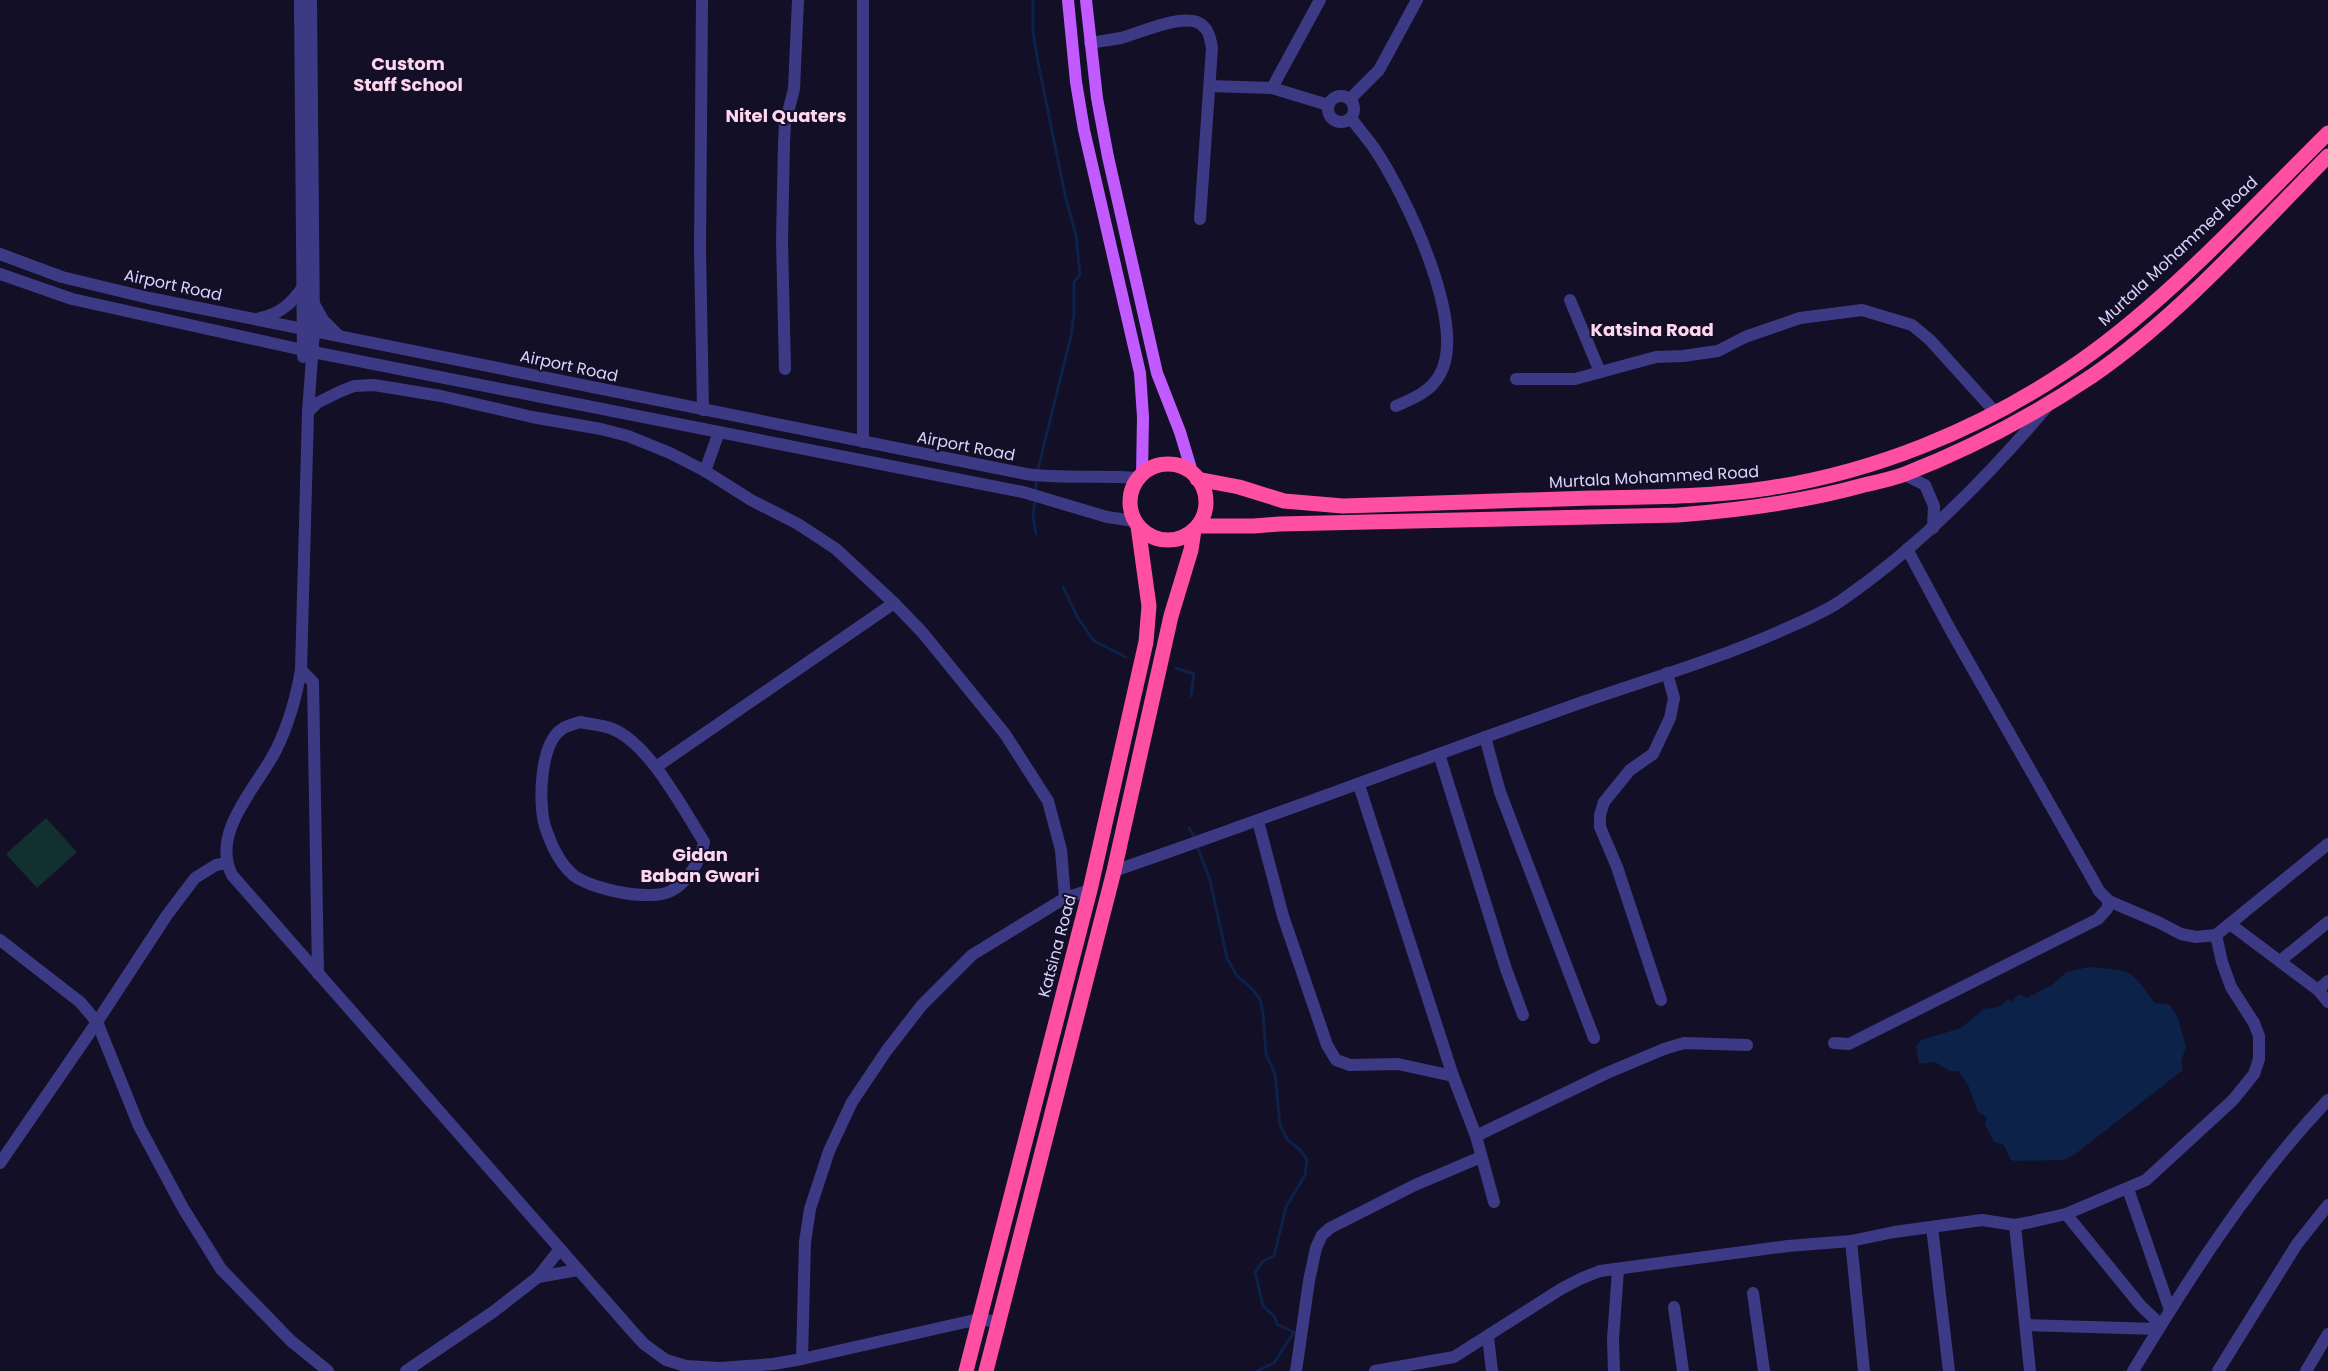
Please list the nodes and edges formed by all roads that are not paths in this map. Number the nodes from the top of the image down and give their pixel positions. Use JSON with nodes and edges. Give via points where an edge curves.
{"nodes":[{"id":1,"x":300,"y":0,"type":"edge"},
{"id":2,"x":311,"y":0,"type":"edge"},
{"id":3,"x":702,"y":0,"type":"edge"},
{"id":4,"x":798,"y":0,"type":"edge"},
{"id":5,"x":863,"y":0,"type":"edge"},
{"id":6,"x":1068,"y":0,"type":"edge"},
{"id":7,"x":1086,"y":0,"type":"edge"},
{"id":8,"x":1320,"y":0,"type":"edge"},
{"id":9,"x":1417,"y":0,"type":"edge"},
{"id":10,"x":1090,"y":43,"type":"junction"},
{"id":11,"x":1210,"y":86,"type":"junction"},
{"id":12,"x":1272,"y":88,"type":"junction"},
{"id":13,"x":1350,"y":99,"type":"junction"},
{"id":14,"x":1328,"y":105,"type":"junction"},
{"id":15,"x":1351,"y":118,"type":"junction"},
{"id":16,"x":2328,"y":133,"type":"edge"},
{"id":17,"x":2328,"y":156,"type":"edge"},
{"id":18,"x":1200,"y":219,"type":"dead end"},
{"id":19,"x":0,"y":254,"type":"edge"},
{"id":20,"x":0,"y":274,"type":"edge"},
{"id":21,"x":303,"y":286,"type":"junction"},
{"id":22,"x":1570,"y":300,"type":"dead end"},
{"id":23,"x":313,"y":303,"type":"junction"},
{"id":24,"x":255,"y":318,"type":"junction"},
{"id":25,"x":308,"y":329,"type":"junction"},
{"id":26,"x":340,"y":336,"type":"junction"},
{"id":27,"x":307,"y":351,"type":"junction"},
{"id":28,"x":785,"y":369,"type":"dead end"},
{"id":29,"x":1600,"y":372,"type":"junction"},
{"id":30,"x":1516,"y":379,"type":"dead end"},
{"id":31,"x":2053,"y":400,"type":"junction"},
{"id":32,"x":1396,"y":406,"type":"dead end"},
{"id":33,"x":308,"y":409,"type":"junction"},
{"id":34,"x":704,"y":410,"type":"junction"},
{"id":35,"x":1996,"y":413,"type":"junction"},
{"id":36,"x":719,"y":432,"type":"junction"},
{"id":37,"x":863,"y":442,"type":"junction"},
{"id":38,"x":705,"y":471,"type":"junction"},
{"id":39,"x":1903,"y":474,"type":"junction"},
{"id":40,"x":1195,"y":475,"type":"junction"},
{"id":41,"x":1140,"y":476,"type":"junction"},
{"id":42,"x":1136,"y":523,"type":"junction"},
{"id":43,"x":1196,"y":528,"type":"junction"},
{"id":44,"x":1933,"y":528,"type":"junction"},
{"id":45,"x":1907,"y":549,"type":"junction"},
{"id":46,"x":894,"y":603,"type":"junction"},
{"id":47,"x":301,"y":670,"type":"junction"},
{"id":48,"x":1667,"y":673,"type":"junction"},
{"id":49,"x":1485,"y":737,"type":"junction"},
{"id":50,"x":1439,"y":754,"type":"junction"},
{"id":51,"x":656,"y":767,"type":"junction"},
{"id":52,"x":1359,"y":785,"type":"junction"},
{"id":53,"x":1258,"y":820,"type":"junction"},
{"id":54,"x":2328,"y":844,"type":"edge"},
{"id":55,"x":227,"y":863,"type":"junction"},
{"id":56,"x":1114,"y":871,"type":"junction"},
{"id":57,"x":1090,"y":890,"type":"junction"},
{"id":58,"x":1066,"y":898,"type":"junction"},
{"id":59,"x":2109,"y":901,"type":"junction"},
{"id":60,"x":2328,"y":922,"type":"edge"},
{"id":61,"x":2230,"y":924,"type":"junction"},
{"id":62,"x":2216,"y":935,"type":"junction"},
{"id":63,"x":0,"y":940,"type":"edge"},
{"id":64,"x":2280,"y":961,"type":"junction"},
{"id":65,"x":318,"y":974,"type":"junction"},
{"id":66,"x":2328,"y":981,"type":"edge"},
{"id":67,"x":2318,"y":990,"type":"junction"},
{"id":68,"x":1662,"y":1000,"type":"dead end"},
{"id":69,"x":2328,"y":1002,"type":"edge"},
{"id":70,"x":1523,"y":1015,"type":"dead end"},
{"id":71,"x":97,"y":1022,"type":"junction"},
{"id":72,"x":1594,"y":1038,"type":"dead end"},
{"id":73,"x":1834,"y":1043,"type":"dead end"},
{"id":74,"x":1747,"y":1045,"type":"dead end"},
{"id":75,"x":1453,"y":1076,"type":"junction"},
{"id":76,"x":2328,"y":1100,"type":"edge"},
{"id":77,"x":1476,"y":1136,"type":"junction"},
{"id":78,"x":1481,"y":1157,"type":"junction"},
{"id":79,"x":0,"y":1163,"type":"edge"},
{"id":80,"x":2128,"y":1189,"type":"junction"},
{"id":81,"x":1494,"y":1202,"type":"dead end"},
{"id":82,"x":2328,"y":1205,"type":"edge"},
{"id":83,"x":2066,"y":1214,"type":"junction"},
{"id":84,"x":2014,"y":1225,"type":"junction"},
{"id":85,"x":1932,"y":1227,"type":"junction"},
{"id":86,"x":1851,"y":1241,"type":"junction"},
{"id":87,"x":560,"y":1249,"type":"junction"},
{"id":88,"x":578,"y":1270,"type":"junction"},
{"id":89,"x":1618,"y":1270,"type":"junction"},
{"id":90,"x":538,"y":1277,"type":"junction"},
{"id":91,"x":1753,"y":1293,"type":"dead end"},
{"id":92,"x":1674,"y":1308,"type":"dead end"},
{"id":93,"x":2170,"y":1310,"type":"junction"},
{"id":94,"x":979,"y":1319,"type":"junction"},
{"id":95,"x":998,"y":1322,"type":"junction"},
{"id":96,"x":2026,"y":1325,"type":"junction"},
{"id":97,"x":2159,"y":1327,"type":"junction"},
{"id":98,"x":2328,"y":1334,"type":"edge"},
{"id":99,"x":1488,"y":1337,"type":"junction"},
{"id":100,"x":802,"y":1359,"type":"junction"},
{"id":101,"x":328,"y":1371,"type":"edge"},
{"id":102,"x":406,"y":1371,"type":"edge"},
{"id":103,"x":966,"y":1371,"type":"edge"},
{"id":104,"x":986,"y":1371,"type":"edge"},
{"id":105,"x":1295,"y":1371,"type":"edge"},
{"id":106,"x":1375,"y":1371,"type":"edge"},
{"id":107,"x":1492,"y":1371,"type":"edge"},
{"id":108,"x":1614,"y":1371,"type":"edge"},
{"id":109,"x":1683,"y":1371,"type":"edge"},
{"id":110,"x":1764,"y":1371,"type":"edge"},
{"id":111,"x":1864,"y":1371,"type":"edge"},
{"id":112,"x":1949,"y":1371,"type":"edge"},
{"id":113,"x":2030,"y":1371,"type":"edge"},
{"id":114,"x":2133,"y":1371,"type":"edge"},
{"id":115,"x":2218,"y":1371,"type":"edge"},
{"id":116,"x":2306,"y":1371,"type":"edge"}],
"edges":[{"from":1,"to":21,"type":"street"},
{"from":2,"to":23,"type":"street"},
{"from":3,"to":34,"type":"street","via":[[700,250]]},
{"from":4,"to":28,"type":"street","via":[[794,89],[784,143]]},
{"from":5,"to":37,"type":"street"},
{"from":6,"to":41,"type":"main road","via":[[1084,130],[1140,373],[1143,417]]},
{"from":7,"to":10,"type":"main road"},
{"from":8,"to":12,"type":"street"},
{"from":9,"to":13,"type":"street","via":[[1379,70]]},
{"from":10,"to":11,"type":"street","via":[[1170,23],[1195,22],[1210,36]]},
{"from":10,"to":40,"type":"main road","via":[[1108,157],[1157,373]]},
{"from":11,"to":12,"type":"street"},
{"from":11,"to":18,"type":"street"},
{"from":12,"to":14,"type":"street"},
{"from":13,"to":14,"type":"street","via":[[1338,96]]},
{"from":13,"to":15,"type":"street","via":[[1354,110]]},
{"from":14,"to":15,"type":"street","via":[[1329,116],[1336,121],[1344,122]]},
{"from":15,"to":32,"type":"street","via":[[1398,190],[1427,251],[1445,321],[1447,347],[1440,376],[1422,393]]},
{"from":16,"to":35,"type":"highway","name":"Murtala Mohammed Road","via":[[2194,264],[2126,325],[2068,371]]},
{"from":17,"to":31,"type":"highway","via":[[2183,300],[2092,375]]},
{"from":19,"to":24,"type":"street","name":"Airport Road","via":[[62,277]]},
{"from":20,"to":27,"type":"street","via":[[72,299]]},
{"from":21,"to":24,"type":"street","via":[[288,306],[279,312]]},
{"from":21,"to":25,"type":"street"},
{"from":22,"to":29,"type":"street"},
{"from":23,"to":25,"type":"street"},
{"from":23,"to":26,"type":"street"},
{"from":24,"to":25,"type":"street","name":"Airport Road"},
{"from":25,"to":26,"type":"street","name":"Airport Road"},
{"from":25,"to":27,"type":"street"},
{"from":26,"to":34,"type":"street","name":"Airport Road"},
{"from":27,"to":33,"type":"street","via":[[304,392]]},
{"from":27,"to":36,"type":"street"},
{"from":29,"to":30,"type":"street","via":[[1575,378]]},
{"from":29,"to":35,"type":"street","via":[[1656,357],[1718,351],[1745,337],[1800,318],[1862,310],[1912,325],[1930,340]]},
{"from":31,"to":39,"type":"highway","via":[[2004,428]]},
{"from":31,"to":44,"type":"street","via":[[2016,444]]},
{"from":33,"to":38,"type":"street","via":[[354,386],[374,385],[600,429],[658,448]]},
{"from":33,"to":47,"type":"street"},
{"from":34,"to":37,"type":"street","name":"Airport Road"},
{"from":35,"to":40,"type":"highway","name":"Murtala Mohammed Road","via":[[1933,442],[1878,462],[1769,488],[1707,494],[1343,506],[1284,501]]},
{"from":36,"to":38,"type":"street"},
{"from":36,"to":42,"type":"street","via":[[1023,492]]},
{"from":37,"to":41,"type":"street","name":"Airport Road","via":[[1054,478]]},
{"from":38,"to":46,"type":"street","via":[[836,549]]},
{"from":39,"to":43,"type":"highway","via":[[1827,495],[1734,511]]},
{"from":39,"to":44,"type":"street","via":[[1925,485],[1934,506]]},
{"from":40,"to":41,"type":"highway","via":[[1180,466],[1167,464],[1154,466]]},
{"from":40,"to":43,"type":"highway","via":[[1204,491],[1206,504]]},
{"from":41,"to":42,"type":"highway","via":[[1130,502]]},
{"from":42,"to":43,"type":"highway","via":[[1154,537],[1167,540],[1180,538]]},
{"from":42,"to":57,"type":"highway","name":"Katsina Road","via":[[1149,624]]},
{"from":43,"to":56,"type":"highway","via":[[1171,616]]},
{"from":44,"to":45,"type":"street"},
{"from":45,"to":48,"type":"street","via":[[1841,601],[1814,616],[1722,656]]},
{"from":45,"to":59,"type":"street","via":[[2099,891]]},
{"from":46,"to":51,"type":"street"},
{"from":46,"to":58,"type":"street","via":[[922,632],[1005,734],[1048,801],[1061,850]]},
{"from":47,"to":55,"type":"street","via":[[291,711],[276,750],[230,830]]},
{"from":47,"to":65,"type":"street","via":[[313,682]]},
{"from":48,"to":49,"type":"street"},
{"from":48,"to":68,"type":"street","via":[[1674,698],[1670,718],[1653,754],[1630,770],[1604,802],[1600,815],[1600,827],[1617,867]]},
{"from":49,"to":50,"type":"street"},
{"from":49,"to":72,"type":"street","via":[[1500,792]]},
{"from":50,"to":52,"type":"street"},
{"from":50,"to":70,"type":"street"},
{"from":51,"to":51,"type":"street","via":[[704,842],[702,854],[690,874],[670,892],[646,894],[604,889],[585,883],[570,873],[555,851],[544,824],[542,788],[550,744],[561,729],[580,722],[611,728],[639,748]]},
{"from":52,"to":53,"type":"street"},
{"from":52,"to":75,"type":"street"},
{"from":53,"to":56,"type":"street"},
{"from":53,"to":75,"type":"street","via":[[1283,916],[1327,1045],[1336,1060],[1350,1065],[1398,1064]]},
{"from":54,"to":61,"type":"street"},
{"from":55,"to":65,"type":"street","via":[[236,881]]},
{"from":55,"to":71,"type":"street","via":[[216,865],[195,878]]},
{"from":56,"to":95,"type":"highway"},
{"from":57,"to":58,"type":"street"},
{"from":57,"to":94,"type":"highway","name":"Katsina Road"},
{"from":58,"to":100,"type":"street","via":[[972,954],[922,1005],[852,1102],[829,1151],[810,1209],[805,1242]]},
{"from":59,"to":62,"type":"street","via":[[2181,934]]},
{"from":59,"to":73,"type":"street","via":[[2108,909],[2098,919],[1849,1044]]},
{"from":60,"to":64,"type":"street"},
{"from":61,"to":62,"type":"street"},
{"from":61,"to":64,"type":"street"},
{"from":62,"to":80,"type":"street","via":[[2232,987],[2259,1036],[2261,1046],[2254,1074],[2233,1100],[2180,1150],[2146,1180]]},
{"from":63,"to":71,"type":"street","via":[[80,1002]]},
{"from":64,"to":67,"type":"street"},
{"from":65,"to":87,"type":"street"},
{"from":66,"to":67,"type":"street"},
{"from":67,"to":69,"type":"street"},
{"from":71,"to":79,"type":"street"},
{"from":71,"to":101,"type":"street","via":[[139,1126],[183,1208],[221,1269],[291,1341]]},
{"from":74,"to":77,"type":"street","via":[[1689,1043],[1664,1049]]},
{"from":75,"to":77,"type":"street"},
{"from":76,"to":93,"type":"street","via":[[2293,1137],[2227,1223]]},
{"from":77,"to":78,"type":"street"},
{"from":78,"to":81,"type":"street"},
{"from":78,"to":105,"type":"street","via":[[1415,1185],[1330,1228],[1322,1236],[1309,1281]]},
{"from":80,"to":83,"type":"street"},
{"from":80,"to":93,"type":"street"},
{"from":82,"to":115,"type":"street","via":[[2297,1244]]},
{"from":83,"to":84,"type":"street"},
{"from":83,"to":97,"type":"street"},
{"from":84,"to":85,"type":"street","via":[[1982,1220]]},
{"from":84,"to":96,"type":"street"},
{"from":85,"to":86,"type":"street"},
{"from":85,"to":112,"type":"street"},
{"from":86,"to":89,"type":"street","via":[[1788,1246]]},
{"from":86,"to":111,"type":"street"},
{"from":87,"to":88,"type":"street"},
{"from":87,"to":90,"type":"street"},
{"from":88,"to":90,"type":"street"},
{"from":88,"to":100,"type":"street","via":[[644,1344],[666,1360],[686,1366],[720,1368]]},
{"from":89,"to":99,"type":"street","via":[[1600,1271],[1580,1279]]},
{"from":89,"to":108,"type":"street"},
{"from":90,"to":102,"type":"street"},
{"from":91,"to":110,"type":"street"},
{"from":92,"to":109,"type":"street"},
{"from":93,"to":97,"type":"street"},
{"from":94,"to":95,"type":"street"},
{"from":94,"to":100,"type":"street"},
{"from":94,"to":103,"type":"highway","name":"Katsina Road"},
{"from":95,"to":104,"type":"highway"},
{"from":96,"to":97,"type":"street"},
{"from":96,"to":113,"type":"street"},
{"from":97,"to":114,"type":"street"},
{"from":98,"to":116,"type":"street"},
{"from":99,"to":106,"type":"street","via":[[1454,1357]]},
{"from":99,"to":107,"type":"street"}]}
